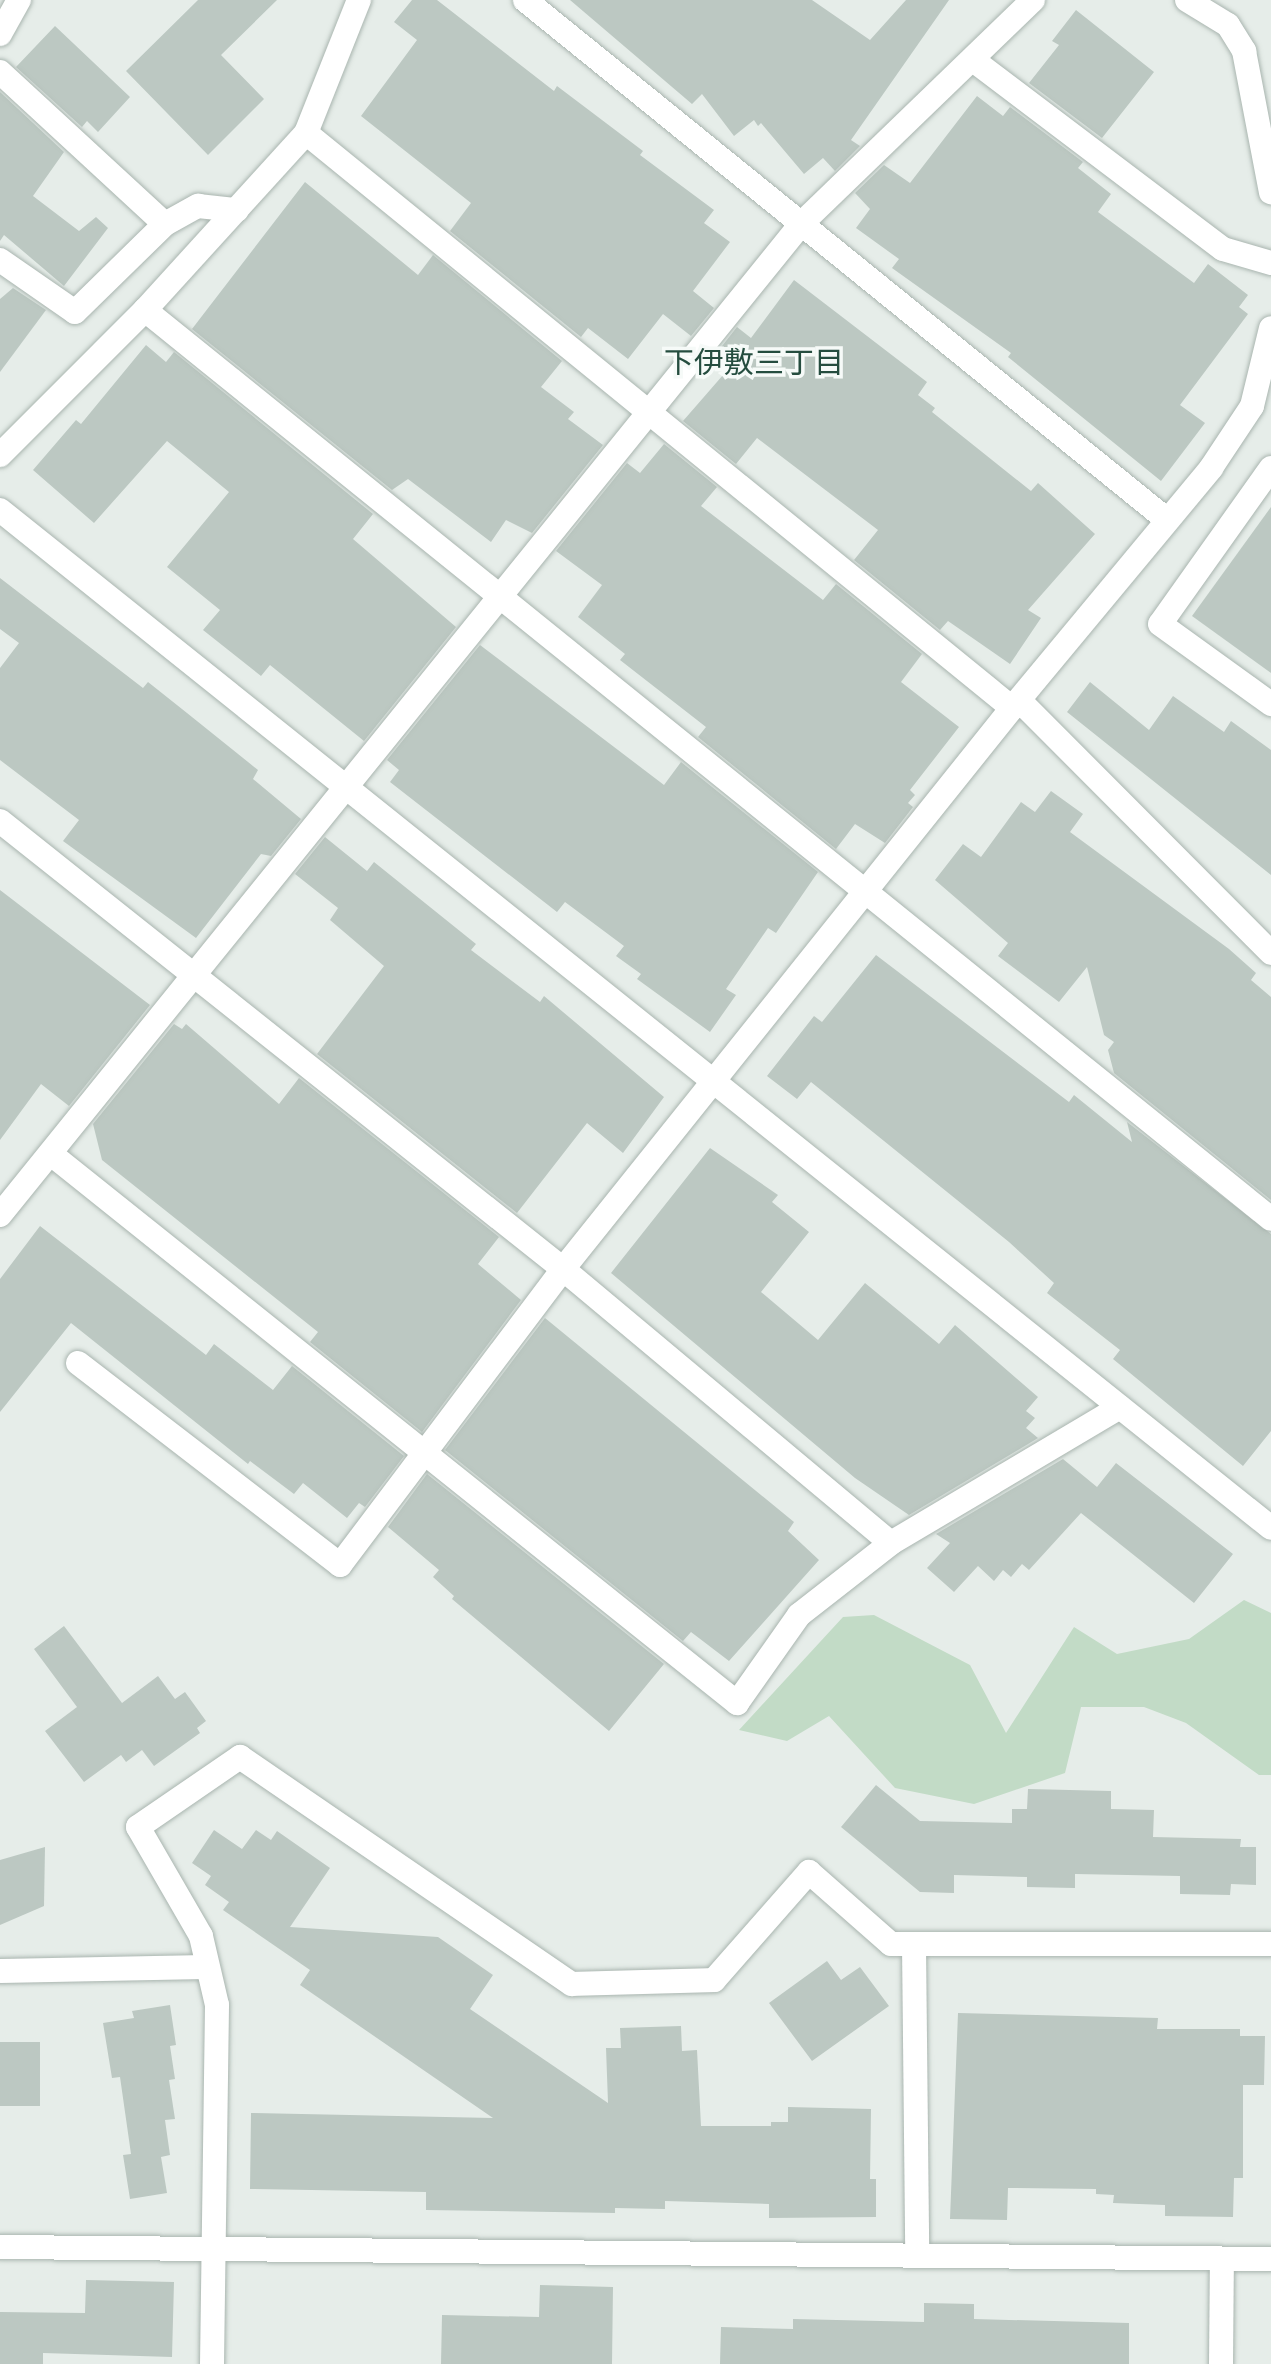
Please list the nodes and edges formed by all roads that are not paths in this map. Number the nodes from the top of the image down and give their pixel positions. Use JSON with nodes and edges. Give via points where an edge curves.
{"nodes":[{"id":1,"x":19,"y":0,"type":"edge"},
{"id":2,"x":359,"y":0,"type":"edge"},
{"id":3,"x":525,"y":0,"type":"edge"},
{"id":4,"x":1033,"y":0,"type":"edge"},
{"id":5,"x":1187,"y":0,"type":"edge"},
{"id":6,"x":0,"y":34,"type":"edge"},
{"id":7,"x":973,"y":60,"type":"junction"},
{"id":8,"x":0,"y":72,"type":"edge"},
{"id":9,"x":306,"y":133,"type":"junction"},
{"id":10,"x":1271,"y":192,"type":"edge"},
{"id":11,"x":237,"y":210,"type":"junction"},
{"id":12,"x":802,"y":223,"type":"junction"},
{"id":13,"x":165,"y":224,"type":"junction"},
{"id":14,"x":0,"y":260,"type":"edge"},
{"id":15,"x":1271,"y":263,"type":"edge"},
{"id":16,"x":145,"y":310,"type":"junction"},
{"id":17,"x":1271,"y":328,"type":"edge"},
{"id":18,"x":651,"y":415,"type":"junction"},
{"id":19,"x":4,"y":442,"type":"edge"},
{"id":20,"x":1271,"y":468,"type":"edge"},
{"id":21,"x":0,"y":510,"type":"edge"},
{"id":22,"x":1166,"y":519,"type":"junction"},
{"id":23,"x":500,"y":601,"type":"junction"},
{"id":24,"x":1015,"y":704,"type":"junction"},
{"id":25,"x":1271,"y":704,"type":"edge"},
{"id":26,"x":349,"y":791,"type":"junction"},
{"id":27,"x":0,"y":821,"type":"edge"},
{"id":28,"x":869,"y":893,"type":"junction"},
{"id":29,"x":1271,"y":953,"type":"edge"},
{"id":30,"x":197,"y":978,"type":"junction"},
{"id":31,"x":715,"y":1084,"type":"junction"},
{"id":32,"x":51,"y":1154,"type":"junction"},
{"id":33,"x":5,"y":1199,"type":"edge"},
{"id":34,"x":1271,"y":1219,"type":"edge"},
{"id":35,"x":563,"y":1269,"type":"junction"},
{"id":36,"x":78,"y":1363,"type":"dead end"},
{"id":37,"x":1120,"y":1407,"type":"junction"},
{"id":38,"x":424,"y":1451,"type":"junction"},
{"id":39,"x":1268,"y":1519,"type":"edge"},
{"id":40,"x":891,"y":1543,"type":"junction"},
{"id":41,"x":914,"y":1944,"type":"junction"},
{"id":42,"x":1271,"y":1944,"type":"edge"},
{"id":43,"x":206,"y":1967,"type":"junction"},
{"id":44,"x":0,"y":1971,"type":"edge"},
{"id":45,"x":0,"y":2247,"type":"edge"},
{"id":46,"x":213,"y":2247,"type":"junction"},
{"id":47,"x":917,"y":2255,"type":"junction"},
{"id":48,"x":1222,"y":2259,"type":"junction"},
{"id":49,"x":1271,"y":2259,"type":"edge"},
{"id":50,"x":212,"y":2364,"type":"edge"},
{"id":51,"x":1221,"y":2364,"type":"edge"}],
"edges":[{"from":1,"to":6,"type":"street"},
{"from":2,"to":9,"type":"street"},
{"from":3,"to":12,"type":"street"},
{"from":4,"to":7,"type":"street"},
{"from":5,"to":10,"type":"street","via":[[1228,25],[1244,51]]},
{"from":7,"to":12,"type":"street"},
{"from":7,"to":15,"type":"street","via":[[1223,249]]},
{"from":8,"to":13,"type":"street"},
{"from":9,"to":11,"type":"street"},
{"from":9,"to":18,"type":"street"},
{"from":11,"to":13,"type":"street","via":[[198,206]]},
{"from":11,"to":16,"type":"street"},
{"from":12,"to":18,"type":"street"},
{"from":12,"to":22,"type":"street"},
{"from":13,"to":14,"type":"street","via":[[75,312]]},
{"from":16,"to":19,"type":"street"},
{"from":16,"to":23,"type":"street"},
{"from":17,"to":22,"type":"street","via":[[1252,406],[1211,468]]},
{"from":18,"to":23,"type":"street"},
{"from":18,"to":24,"type":"street"},
{"from":20,"to":25,"type":"street","via":[[1160,624]]},
{"from":21,"to":26,"type":"street"},
{"from":22,"to":24,"type":"street"},
{"from":23,"to":26,"type":"street"},
{"from":23,"to":28,"type":"street"},
{"from":24,"to":28,"type":"street"},
{"from":24,"to":29,"type":"street"},
{"from":26,"to":30,"type":"street"},
{"from":26,"to":31,"type":"street"},
{"from":27,"to":30,"type":"street"},
{"from":28,"to":31,"type":"street"},
{"from":28,"to":34,"type":"street"},
{"from":30,"to":32,"type":"street"},
{"from":30,"to":35,"type":"street"},
{"from":31,"to":35,"type":"street"},
{"from":31,"to":37,"type":"street"},
{"from":32,"to":33,"type":"street"},
{"from":32,"to":38,"type":"street"},
{"from":35,"to":38,"type":"street"},
{"from":35,"to":40,"type":"street"},
{"from":36,"to":38,"type":"street","via":[[340,1565]]},
{"from":37,"to":39,"type":"street"},
{"from":37,"to":40,"type":"street"},
{"from":38,"to":40,"type":"street","via":[[737,1703],[799,1615]]},
{"from":41,"to":42,"type":"street"},
{"from":41,"to":43,"type":"street","via":[[891,1944],[809,1872],[714,1980],[572,1984],[240,1757],[138,1827],[201,1936]]},
{"from":41,"to":47,"type":"street"},
{"from":43,"to":44,"type":"street"},
{"from":43,"to":46,"type":"street","via":[[217,2005]]},
{"from":45,"to":46,"type":"street"},
{"from":46,"to":47,"type":"street"},
{"from":46,"to":50,"type":"street"},
{"from":47,"to":48,"type":"street"},
{"from":48,"to":49,"type":"street"},
{"from":48,"to":51,"type":"street"}]}
